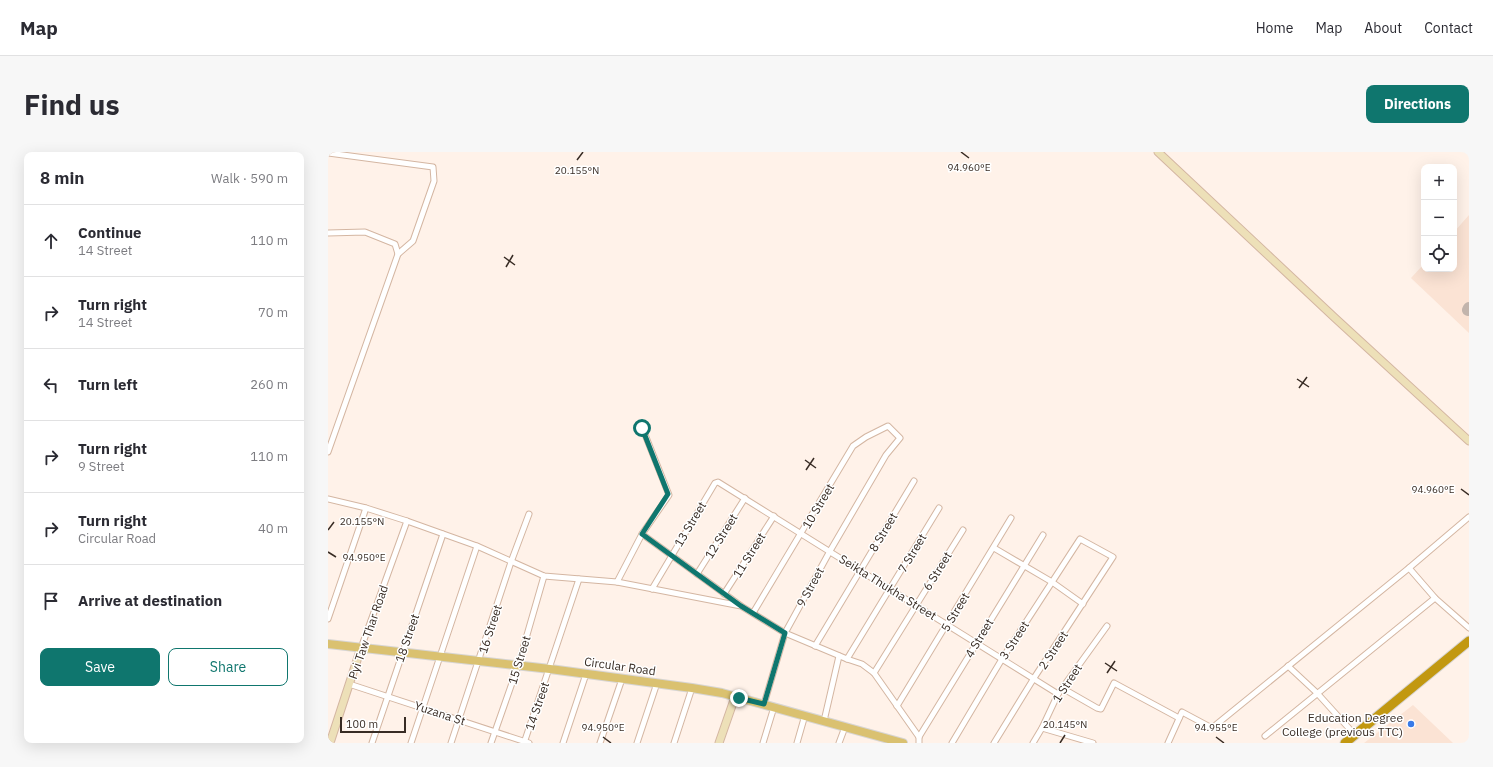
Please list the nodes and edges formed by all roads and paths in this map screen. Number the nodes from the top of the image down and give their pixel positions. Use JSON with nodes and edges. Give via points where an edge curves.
{"nodes":[{"id":1,"x":328,"y":152,"type":"edge"},
{"id":2,"x":1158,"y":152,"type":"edge"},
{"id":3,"x":328,"y":233,"type":"edge"},
{"id":4,"x":398,"y":254,"type":"junction"},
{"id":5,"x":642,"y":428,"type":"dead end"},
{"id":6,"x":900,"y":438,"type":"joint"},
{"id":7,"x":1469,"y":441,"type":"edge"},
{"id":8,"x":328,"y":452,"type":"edge"},
{"id":9,"x":914,"y":481,"type":"dead end"},
{"id":10,"x":718,"y":482,"type":"joint"},
{"id":11,"x":744,"y":498,"type":"junction"},
{"id":12,"x":329,"y":499,"type":"edge"},
{"id":13,"x":328,"y":506,"type":"edge"},
{"id":14,"x":366,"y":508,"type":"junction"},
{"id":15,"x":939,"y":508,"type":"dead end"},
{"id":16,"x":528,"y":514,"type":"dead end"},
{"id":17,"x":774,"y":516,"type":"junction"},
{"id":18,"x":1469,"y":517,"type":"edge"},
{"id":19,"x":1011,"y":518,"type":"dead end"},
{"id":20,"x":407,"y":521,"type":"junction"},
{"id":21,"x":963,"y":530,"type":"dead end"},
{"id":22,"x":442,"y":534,"type":"junction"},
{"id":23,"x":642,"y":534,"type":"junction"},
{"id":24,"x":802,"y":534,"type":"junction"},
{"id":25,"x":1043,"y":535,"type":"dead end"},
{"id":26,"x":1080,"y":539,"type":"joint"},
{"id":27,"x":478,"y":546,"type":"junction"},
{"id":28,"x":994,"y":548,"type":"junction"},
{"id":29,"x":830,"y":551,"type":"junction"},
{"id":30,"x":671,"y":555,"type":"junction"},
{"id":31,"x":511,"y":562,"type":"junction"},
{"id":32,"x":1024,"y":565,"type":"junction"},
{"id":33,"x":1409,"y":568,"type":"junction"},
{"id":34,"x":860,"y":570,"type":"junction"},
{"id":35,"x":697,"y":574,"type":"junction"},
{"id":36,"x":544,"y":576,"type":"junction"},
{"id":37,"x":579,"y":579,"type":"junction"},
{"id":38,"x":617,"y":582,"type":"junction"},
{"id":39,"x":1052,"y":582,"type":"junction"},
{"id":40,"x":890,"y":588,"type":"junction"},
{"id":41,"x":652,"y":589,"type":"junction"},
{"id":42,"x":724,"y":594,"type":"junction"},
{"id":43,"x":1435,"y":598,"type":"junction"},
{"id":44,"x":1082,"y":604,"type":"junction"},
{"id":45,"x":916,"y":605,"type":"junction"},
{"id":46,"x":741,"y":606,"type":"junction"},
{"id":47,"x":753,"y":614,"type":"junction"},
{"id":48,"x":328,"y":619,"type":"edge"},
{"id":49,"x":948,"y":625,"type":"junction"},
{"id":50,"x":1107,"y":626,"type":"dead end"},
{"id":51,"x":1469,"y":628,"type":"edge"},
{"id":52,"x":785,"y":633,"type":"junction"},
{"id":53,"x":1469,"y":641,"type":"edge"},
{"id":54,"x":976,"y":642,"type":"junction"},
{"id":55,"x":328,"y":644,"type":"edge"},
{"id":56,"x":815,"y":646,"type":"junction"},
{"id":57,"x":361,"y":648,"type":"junction"},
{"id":58,"x":403,"y":652,"type":"junction"},
{"id":59,"x":440,"y":656,"type":"junction"},
{"id":60,"x":839,"y":656,"type":"junction"},
{"id":61,"x":847,"y":659,"type":"junction"},
{"id":62,"x":1002,"y":659,"type":"junction"},
{"id":63,"x":479,"y":661,"type":"junction"},
{"id":64,"x":518,"y":666,"type":"junction"},
{"id":65,"x":1288,"y":666,"type":"junction"},
{"id":66,"x":550,"y":669,"type":"junction"},
{"id":67,"x":874,"y":673,"type":"junction"},
{"id":68,"x":586,"y":674,"type":"junction"},
{"id":69,"x":1034,"y":678,"type":"junction"},
{"id":70,"x":622,"y":679,"type":"junction"},
{"id":71,"x":657,"y":683,"type":"junction"},
{"id":72,"x":350,"y":684,"type":"junction"},
{"id":73,"x":692,"y":688,"type":"junction"},
{"id":74,"x":1062,"y":688,"type":"junction"},
{"id":75,"x":1318,"y":693,"type":"junction"},
{"id":76,"x":1058,"y":694,"type":"junction"},
{"id":77,"x":388,"y":697,"type":"junction"},
{"id":78,"x":735,"y":697,"type":"junction"},
{"id":79,"x":764,"y":704,"type":"junction"},
{"id":80,"x":897,"y":706,"type":"junction"},
{"id":81,"x":774,"y":707,"type":"junction"},
{"id":82,"x":423,"y":708,"type":"junction"},
{"id":83,"x":805,"y":715,"type":"junction"},
{"id":84,"x":1180,"y":718,"type":"junction"},
{"id":85,"x":459,"y":720,"type":"junction"},
{"id":86,"x":824,"y":721,"type":"junction"},
{"id":87,"x":845,"y":726,"type":"junction"},
{"id":88,"x":1042,"y":728,"type":"junction"},
{"id":89,"x":495,"y":732,"type":"junction"},
{"id":90,"x":1355,"y":735,"type":"junction"},
{"id":91,"x":919,"y":736,"type":"junction"},
{"id":92,"x":1265,"y":736,"type":"dead end"},
{"id":93,"x":876,"y":739,"type":"edge"},
{"id":94,"x":526,"y":742,"type":"edge"},
{"id":95,"x":330,"y":743,"type":"edge"},
{"id":96,"x":372,"y":743,"type":"edge"},
{"id":97,"x":411,"y":743,"type":"edge"},
{"id":98,"x":451,"y":743,"type":"edge"},
{"id":99,"x":492,"y":743,"type":"edge"},
{"id":100,"x":563,"y":743,"type":"edge"},
{"id":101,"x":600,"y":743,"type":"edge"},
{"id":102,"x":637,"y":743,"type":"edge"},
{"id":103,"x":674,"y":743,"type":"edge"},
{"id":104,"x":719,"y":743,"type":"edge"},
{"id":105,"x":763,"y":743,"type":"edge"},
{"id":106,"x":796,"y":743,"type":"edge"},
{"id":107,"x":839,"y":743,"type":"edge"},
{"id":108,"x":903,"y":743,"type":"edge"},
{"id":109,"x":919,"y":743,"type":"edge"},
{"id":110,"x":952,"y":743,"type":"edge"},
{"id":111,"x":994,"y":743,"type":"edge"},
{"id":112,"x":1033,"y":743,"type":"edge"},
{"id":113,"x":1093,"y":743,"type":"edge"},
{"id":114,"x":1168,"y":743,"type":"edge"},
{"id":115,"x":1345,"y":743,"type":"edge"}],
"edges":[{"from":1,"to":4,"type":"street","via":[[433,167],[434,181],[414,241]]},
{"from":2,"to":7,"type":"street"},
{"from":3,"to":4,"type":"street","via":[[365,232],[395,244]]},
{"from":4,"to":8,"type":"street"},
{"from":5,"to":23,"type":"street","via":[[668,494]]},
{"from":6,"to":24,"type":"street","name":"10 Street","via":[[888,426],[853,446]]},
{"from":6,"to":29,"type":"street","name":"9 Street","via":[[886,455]]},
{"from":9,"to":34,"type":"street","name":"8 Street"},
{"from":10,"to":11,"type":"street","name":"Seikta Thukha Street"},
{"from":10,"to":30,"type":"street","name":"13 Street"},
{"from":11,"to":17,"type":"street","name":"Seikta Thukha Street"},
{"from":11,"to":35,"type":"street","name":"12 Street"},
{"from":12,"to":13,"type":"street"},
{"from":12,"to":14,"type":"street"},
{"from":14,"to":20,"type":"street"},
{"from":14,"to":48,"type":"street"},
{"from":15,"to":40,"type":"street","name":"7 Street"},
{"from":16,"to":31,"type":"street","name":"16 Street"},
{"from":17,"to":24,"type":"street","name":"Seikta Thukha Street"},
{"from":17,"to":42,"type":"street","name":"11 Street"},
{"from":18,"to":33,"type":"street"},
{"from":19,"to":28,"type":"street","name":"5 Street"},
{"from":20,"to":22,"type":"street"},
{"from":20,"to":57,"type":"street","name":"Pyi Taw Thar Road"},
{"from":21,"to":45,"type":"street","name":"6 Street"},
{"from":22,"to":27,"type":"street"},
{"from":22,"to":58,"type":"street","name":"18 Street"},
{"from":23,"to":30,"type":"street"},
{"from":23,"to":38,"type":"street"},
{"from":24,"to":29,"type":"street","name":"Seikta Thukha Street"},
{"from":24,"to":47,"type":"street","name":"10 Street"},
{"from":25,"to":32,"type":"street","name":"4 Street"},
{"from":26,"to":39,"type":"street","name":"3 Street"},
{"from":26,"to":44,"type":"street","name":"2 Street","via":[[1113,557]]},
{"from":27,"to":31,"type":"street"},
{"from":27,"to":59,"type":"street"},
{"from":28,"to":32,"type":"street"},
{"from":28,"to":49,"type":"street","name":"5 Street"},
{"from":29,"to":34,"type":"street","name":"Seikta Thukha Street"},
{"from":29,"to":52,"type":"street","name":"9 Street"},
{"from":30,"to":35,"type":"street"},
{"from":30,"to":41,"type":"street","name":"13 Street"},
{"from":31,"to":36,"type":"street"},
{"from":31,"to":63,"type":"street","name":"16 Street"},
{"from":32,"to":39,"type":"street"},
{"from":32,"to":54,"type":"street","name":"4 Street"},
{"from":33,"to":43,"type":"street"},
{"from":33,"to":65,"type":"street"},
{"from":34,"to":40,"type":"street","name":"Seikta Thukha Street"},
{"from":34,"to":56,"type":"street","name":"8 Street"},
{"from":35,"to":42,"type":"street"},
{"from":36,"to":37,"type":"street"},
{"from":36,"to":64,"type":"street","name":"15 Street"},
{"from":37,"to":38,"type":"street"},
{"from":37,"to":66,"type":"street","name":"14 Street"},
{"from":38,"to":41,"type":"street"},
{"from":39,"to":44,"type":"street"},
{"from":39,"to":62,"type":"street","name":"3 Street"},
{"from":40,"to":45,"type":"street","name":"Seikta Thukha Street"},
{"from":40,"to":61,"type":"street","name":"7 Street"},
{"from":41,"to":46,"type":"street"},
{"from":42,"to":46,"type":"street"},
{"from":43,"to":51,"type":"street"},
{"from":43,"to":75,"type":"street"},
{"from":44,"to":69,"type":"street","name":"2 Street"},
{"from":45,"to":49,"type":"street","name":"Seikta Thukha Street"},
{"from":45,"to":67,"type":"street","name":"6 Street"},
{"from":46,"to":47,"type":"street"},
{"from":47,"to":52,"type":"street"},
{"from":49,"to":54,"type":"street","name":"Seikta Thukha Street"},
{"from":49,"to":80,"type":"street","name":"5 Street"},
{"from":50,"to":74,"type":"street","name":"1 Street"},
{"from":52,"to":56,"type":"street"},
{"from":52,"to":79,"type":"street","name":"9 Street"},
{"from":53,"to":90,"type":"highway"},
{"from":54,"to":62,"type":"street","name":"Seikta Thukha Street"},
{"from":54,"to":91,"type":"street","name":"4 Street"},
{"from":55,"to":57,"type":"main road","name":"Circular Road"},
{"from":56,"to":60,"type":"street"},
{"from":57,"to":58,"type":"main road","name":"Circular Road"},
{"from":57,"to":72,"type":"street","name":"Pyi Taw Thar Road"},
{"from":58,"to":59,"type":"main road","name":"Circular Road"},
{"from":58,"to":77,"type":"street","name":"18 Street"},
{"from":59,"to":63,"type":"main road","name":"Circular Road"},
{"from":59,"to":82,"type":"street"},
{"from":60,"to":61,"type":"street"},
{"from":60,"to":86,"type":"street"},
{"from":61,"to":67,"type":"street","via":[[862,664]]},
{"from":62,"to":69,"type":"street","name":"Seikta Thukha Street"},
{"from":62,"to":110,"type":"street","name":"3 Street"},
{"from":63,"to":64,"type":"main road","name":"Circular Road"},
{"from":63,"to":85,"type":"street","name":"16 Street"},
{"from":64,"to":66,"type":"main road","name":"Circular Road"},
{"from":64,"to":89,"type":"street","name":"15 Street"},
{"from":65,"to":75,"type":"street"},
{"from":65,"to":84,"type":"street","via":[[1212,728],[1182,712]]},
{"from":66,"to":68,"type":"main road","name":"Circular Road"},
{"from":66,"to":94,"type":"street","name":"14 Street"},
{"from":67,"to":80,"type":"street"},
{"from":68,"to":70,"type":"main road","name":"Circular Road"},
{"from":68,"to":100,"type":"street"},
{"from":69,"to":76,"type":"street","name":"Seikta Thukha Street"},
{"from":69,"to":111,"type":"street","name":"2 Street"},
{"from":70,"to":71,"type":"main road","name":"Circular Road"},
{"from":70,"to":101,"type":"street"},
{"from":71,"to":73,"type":"main road","name":"Circular Road"},
{"from":71,"to":102,"type":"street"},
{"from":72,"to":77,"type":"street","name":"Yuzana St"},
{"from":72,"to":95,"type":"street","name":"Pyi Taw Thar Road"},
{"from":73,"to":78,"type":"main road","name":"Circular Road"},
{"from":73,"to":103,"type":"street"},
{"from":74,"to":76,"type":"street","name":"1 Street"},
{"from":74,"to":84,"type":"street","via":[[1101,709],[1114,683]]},
{"from":75,"to":90,"type":"street"},
{"from":75,"to":92,"type":"street"},
{"from":76,"to":88,"type":"street","name":"1 Street"},
{"from":77,"to":82,"type":"street","name":"Yuzana St"},
{"from":77,"to":96,"type":"street","name":"18 Street"},
{"from":78,"to":79,"type":"main road","name":"Circular Road"},
{"from":78,"to":104,"type":"street"},
{"from":79,"to":81,"type":"main road","name":"Circular Road"},
{"from":80,"to":91,"type":"street"},
{"from":81,"to":83,"type":"main road","name":"Circular Road"},
{"from":81,"to":105,"type":"street"},
{"from":82,"to":85,"type":"street","name":"Yuzana St"},
{"from":82,"to":97,"type":"street"},
{"from":83,"to":86,"type":"main road","name":"Circular Road"},
{"from":83,"to":106,"type":"street"},
{"from":84,"to":114,"type":"street"},
{"from":85,"to":89,"type":"street","name":"Yuzana St"},
{"from":85,"to":98,"type":"street","name":"16 Street"},
{"from":86,"to":87,"type":"main road","name":"Circular Road"},
{"from":87,"to":93,"type":"main road","name":"Circular Road"},
{"from":87,"to":107,"type":"street"},
{"from":88,"to":112,"type":"street","name":"1 Street"},
{"from":88,"to":113,"type":"street"},
{"from":89,"to":94,"type":"street","name":"Yuzana St"},
{"from":89,"to":99,"type":"street","name":"15 Street"},
{"from":90,"to":115,"type":"highway"},
{"from":91,"to":109,"type":"street"},
{"from":93,"to":108,"type":"main road","name":"Circular Road"}]}
